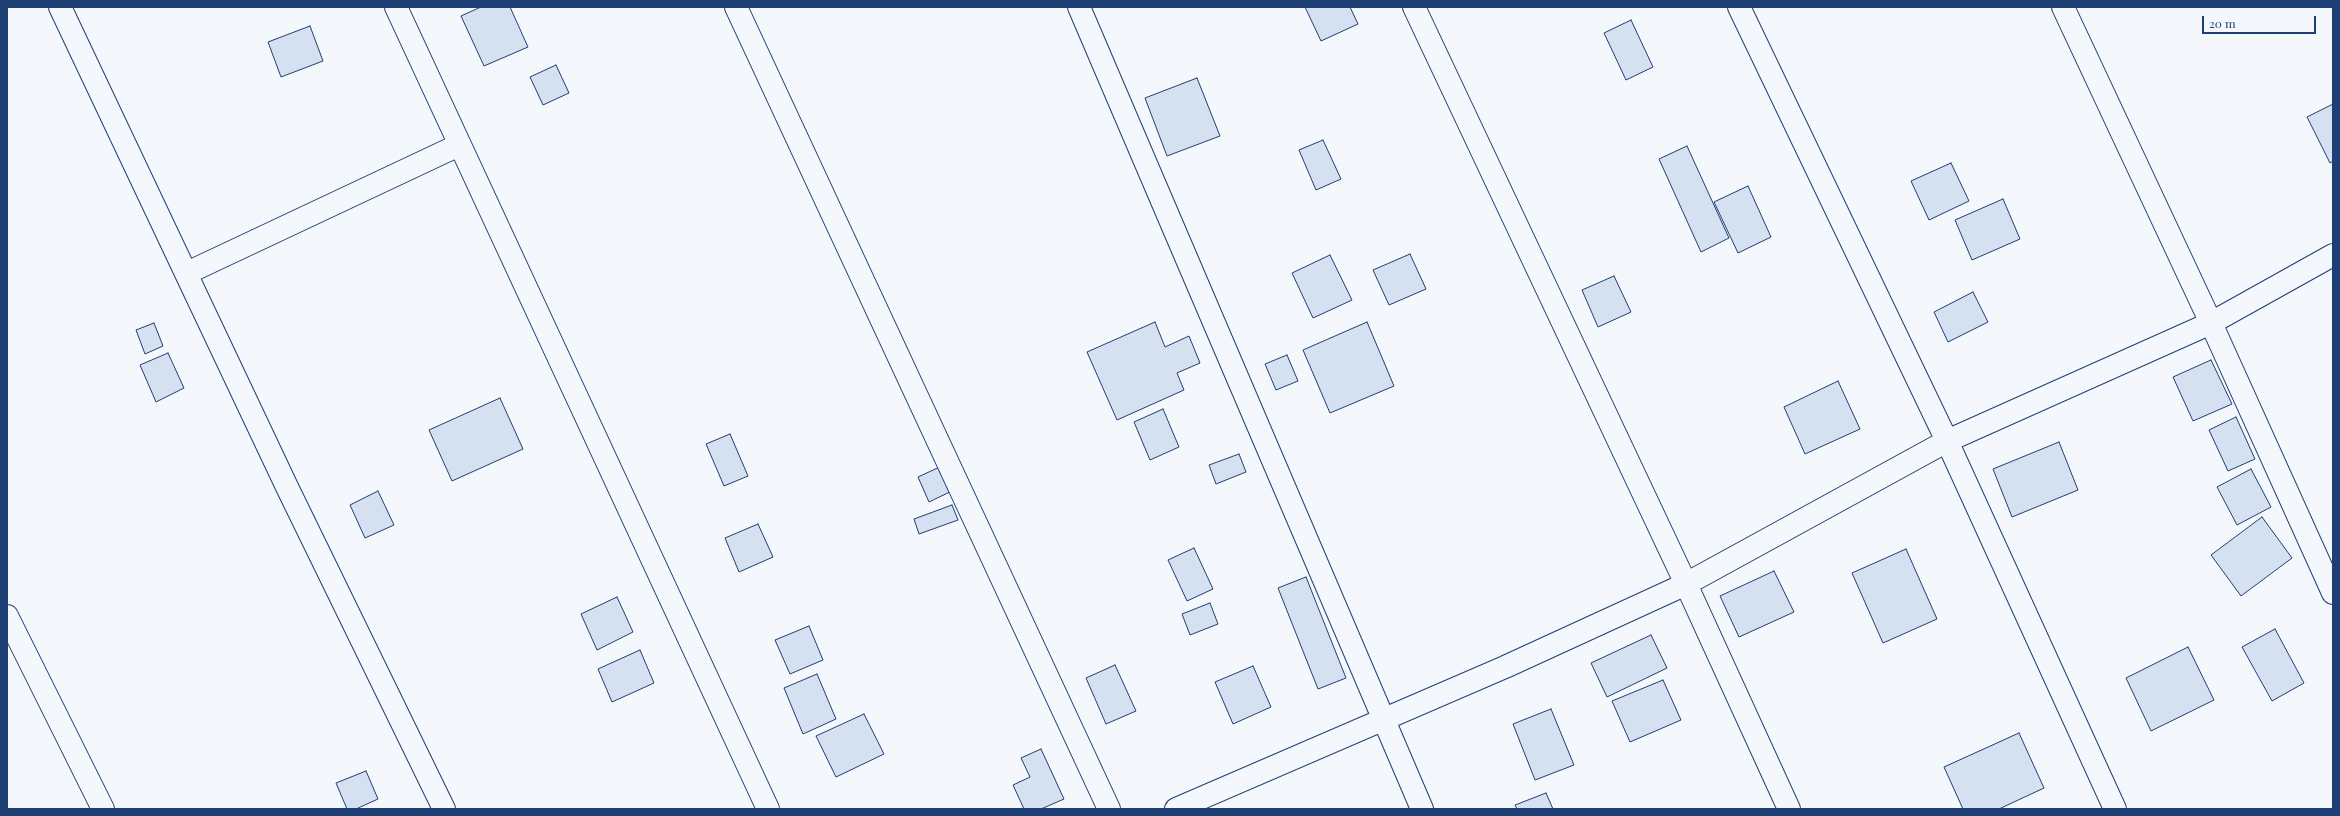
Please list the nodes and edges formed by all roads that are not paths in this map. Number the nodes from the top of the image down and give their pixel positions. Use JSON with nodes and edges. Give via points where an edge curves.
{"nodes":[{"id":1,"x":60,"y":7,"type":"edge"},
{"id":2,"x":396,"y":7,"type":"edge"},
{"id":3,"x":736,"y":7,"type":"edge"},
{"id":4,"x":1079,"y":7,"type":"edge"},
{"id":5,"x":1414,"y":7,"type":"edge"},
{"id":6,"x":1739,"y":7,"type":"edge"},
{"id":7,"x":2063,"y":7,"type":"edge"},
{"id":8,"x":459,"y":145,"type":"junction"},
{"id":9,"x":2333,"y":255,"type":"edge"},
{"id":10,"x":187,"y":274,"type":"junction"},
{"id":11,"x":2211,"y":323,"type":"junction"},
{"id":12,"x":1947,"y":441,"type":"junction"},
{"id":13,"x":1686,"y":584,"type":"junction"},
{"id":14,"x":2333,"y":593,"type":"edge"},
{"id":15,"x":7,"y":616,"type":"edge"},
{"id":16,"x":1384,"y":720,"type":"junction"},
{"id":17,"x":103,"y":809,"type":"edge"},
{"id":18,"x":444,"y":809,"type":"edge"},
{"id":19,"x":768,"y":809,"type":"edge"},
{"id":20,"x":1109,"y":809,"type":"edge"},
{"id":21,"x":1176,"y":809,"type":"edge"},
{"id":22,"x":1422,"y":809,"type":"edge"},
{"id":23,"x":1789,"y":809,"type":"edge"},
{"id":24,"x":2115,"y":809,"type":"edge"}],
"edges":[{"from":1,"to":10,"type":"street"},
{"from":2,"to":8,"type":"street"},
{"from":3,"to":20,"type":"street"},
{"from":4,"to":16,"type":"street"},
{"from":5,"to":13,"type":"street"},
{"from":6,"to":12,"type":"street"},
{"from":7,"to":11,"type":"street"},
{"from":8,"to":10,"type":"street"},
{"from":8,"to":19,"type":"street"},
{"from":9,"to":11,"type":"street"},
{"from":10,"to":18,"type":"street","via":[[287,487]]},
{"from":11,"to":12,"type":"street"},
{"from":11,"to":14,"type":"street"},
{"from":12,"to":13,"type":"street"},
{"from":12,"to":24,"type":"street"},
{"from":13,"to":16,"type":"street"},
{"from":13,"to":23,"type":"street"},
{"from":15,"to":17,"type":"street"},
{"from":16,"to":21,"type":"street"},
{"from":16,"to":22,"type":"street"}]}
